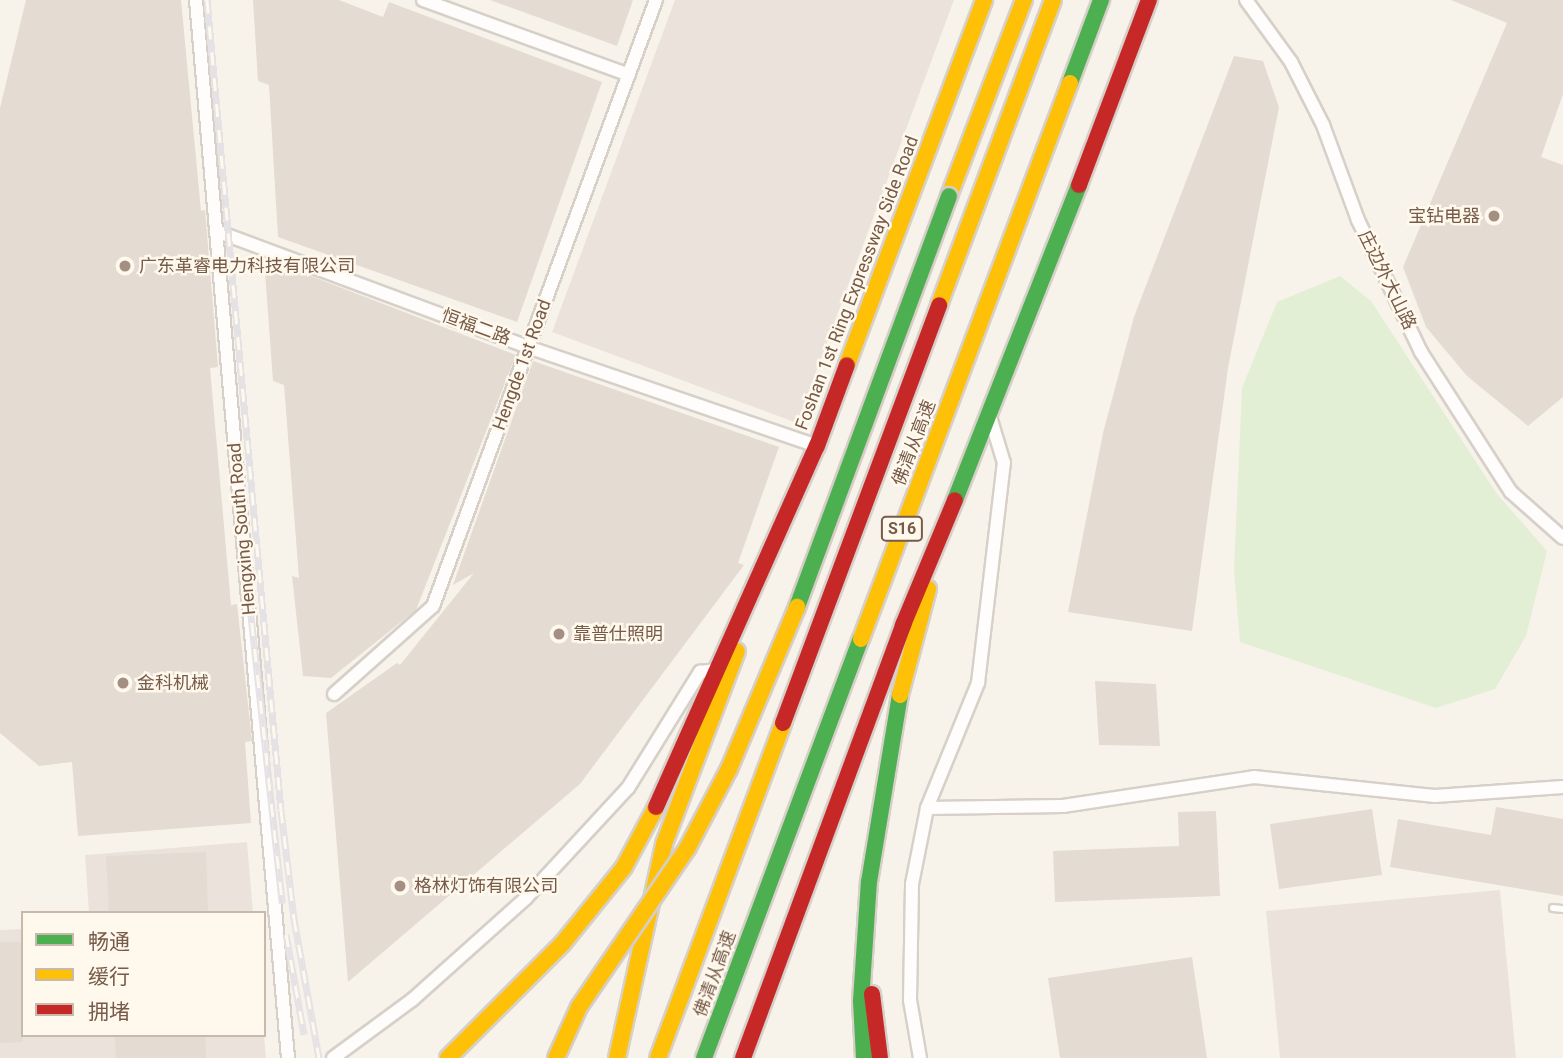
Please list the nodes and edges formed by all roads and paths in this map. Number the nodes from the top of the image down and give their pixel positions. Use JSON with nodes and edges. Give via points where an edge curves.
{"nodes":[{"id":1,"x":196,"y":0,"type":"edge"},
{"id":2,"x":423,"y":0,"type":"edge"},
{"id":3,"x":656,"y":0,"type":"edge"},
{"id":4,"x":984,"y":0,"type":"edge"},
{"id":5,"x":1024,"y":0,"type":"edge"},
{"id":6,"x":1054,"y":0,"type":"edge"},
{"id":7,"x":1101,"y":0,"type":"edge"},
{"id":8,"x":1150,"y":0,"type":"edge"},
{"id":9,"x":1246,"y":0,"type":"edge"},
{"id":10,"x":629,"y":75,"type":"junction"},
{"id":11,"x":216,"y":231,"type":"junction"},
{"id":12,"x":528,"y":347,"type":"junction"},
{"id":13,"x":990,"y":417,"type":"junction"},
{"id":14,"x":817,"y":446,"type":"junction"},
{"id":15,"x":950,"y":512,"type":"junction"},
{"id":16,"x":1563,"y":538,"type":"edge"},
{"id":17,"x":761,"y":578,"type":"junction"},
{"id":18,"x":717,"y":670,"type":"junction"},
{"id":19,"x":334,"y":694,"type":"dead end"},
{"id":20,"x":1563,"y":787,"type":"edge"},
{"id":21,"x":927,"y":808,"type":"junction"},
{"id":22,"x":1553,"y":908,"type":"dead end"},
{"id":23,"x":1563,"y":909,"type":"edge"},
{"id":24,"x":867,"y":917,"type":"junction"},
{"id":25,"x":288,"y":1058,"type":"edge"},
{"id":26,"x":333,"y":1058,"type":"edge"},
{"id":27,"x":448,"y":1058,"type":"edge"},
{"id":28,"x":556,"y":1058,"type":"edge"},
{"id":29,"x":617,"y":1058,"type":"edge"},
{"id":30,"x":659,"y":1058,"type":"edge"},
{"id":31,"x":705,"y":1058,"type":"edge"},
{"id":32,"x":743,"y":1058,"type":"edge"},
{"id":33,"x":864,"y":1058,"type":"edge"},
{"id":34,"x":880,"y":1058,"type":"edge"},
{"id":35,"x":920,"y":1058,"type":"edge"}],
"edges":[{"from":1,"to":11,"type":"street","name":"Hengxing South Road"},
{"from":2,"to":10,"type":"street"},
{"from":3,"to":10,"type":"street","name":"Hengde 1st Road"},
{"from":4,"to":14,"type":"main road","name":"Foshan 1st Ring Expressway Side Road"},
{"from":5,"to":28,"type":"main road","bridge":true,"via":[[783,645],[729,769],[688,847],[579,1007]]},
{"from":6,"to":30,"type":"main road","name":"佛清从高速","number":"S16"},
{"from":7,"to":31,"type":"main road","name":"佛清从高速","number":"S16"},
{"from":8,"to":13,"type":"main road"},
{"from":9,"to":16,"type":"street","name":"庄边外大山路","via":[[1291,62],[1323,125],[1358,220],[1421,352],[1511,492]]},
{"from":10,"to":12,"type":"street","name":"Hengde 1st Road"},
{"from":11,"to":12,"type":"street","name":"恒福二路"},
{"from":11,"to":25,"type":"street","name":"Hengxing South Road"},
{"from":12,"to":14,"type":"street","name":"恒福二路"},
{"from":12,"to":19,"type":"street","name":"Hengde 1st Road","via":[[433,606]]},
{"from":13,"to":15,"type":"main road"},
{"from":13,"to":21,"type":"street","via":[[1004,463],[978,683]]},
{"from":14,"to":17,"type":"main road","name":"Foshan 1st Ring Expressway Side Road"},
{"from":15,"to":24,"type":"main road","via":[[900,696]]},
{"from":15,"to":32,"type":"main road","via":[[902,625]]},
{"from":17,"to":18,"type":"main road"},
{"from":17,"to":29,"type":"main road","via":[[664,844]]},
{"from":18,"to":26,"type":"street","via":[[700,672],[628,788],[526,898],[412,1000]]},
{"from":18,"to":27,"type":"main road","via":[[648,828],[624,867],[563,943]]},
{"from":20,"to":21,"type":"street","via":[[1435,796],[1254,777],[1063,806]]},
{"from":21,"to":35,"type":"street","via":[[912,884],[910,936],[909,1000]]},
{"from":22,"to":23,"type":"lane"},
{"from":24,"to":33,"type":"main road","via":[[861,1001]]},
{"from":24,"to":34,"type":"main road"}]}
